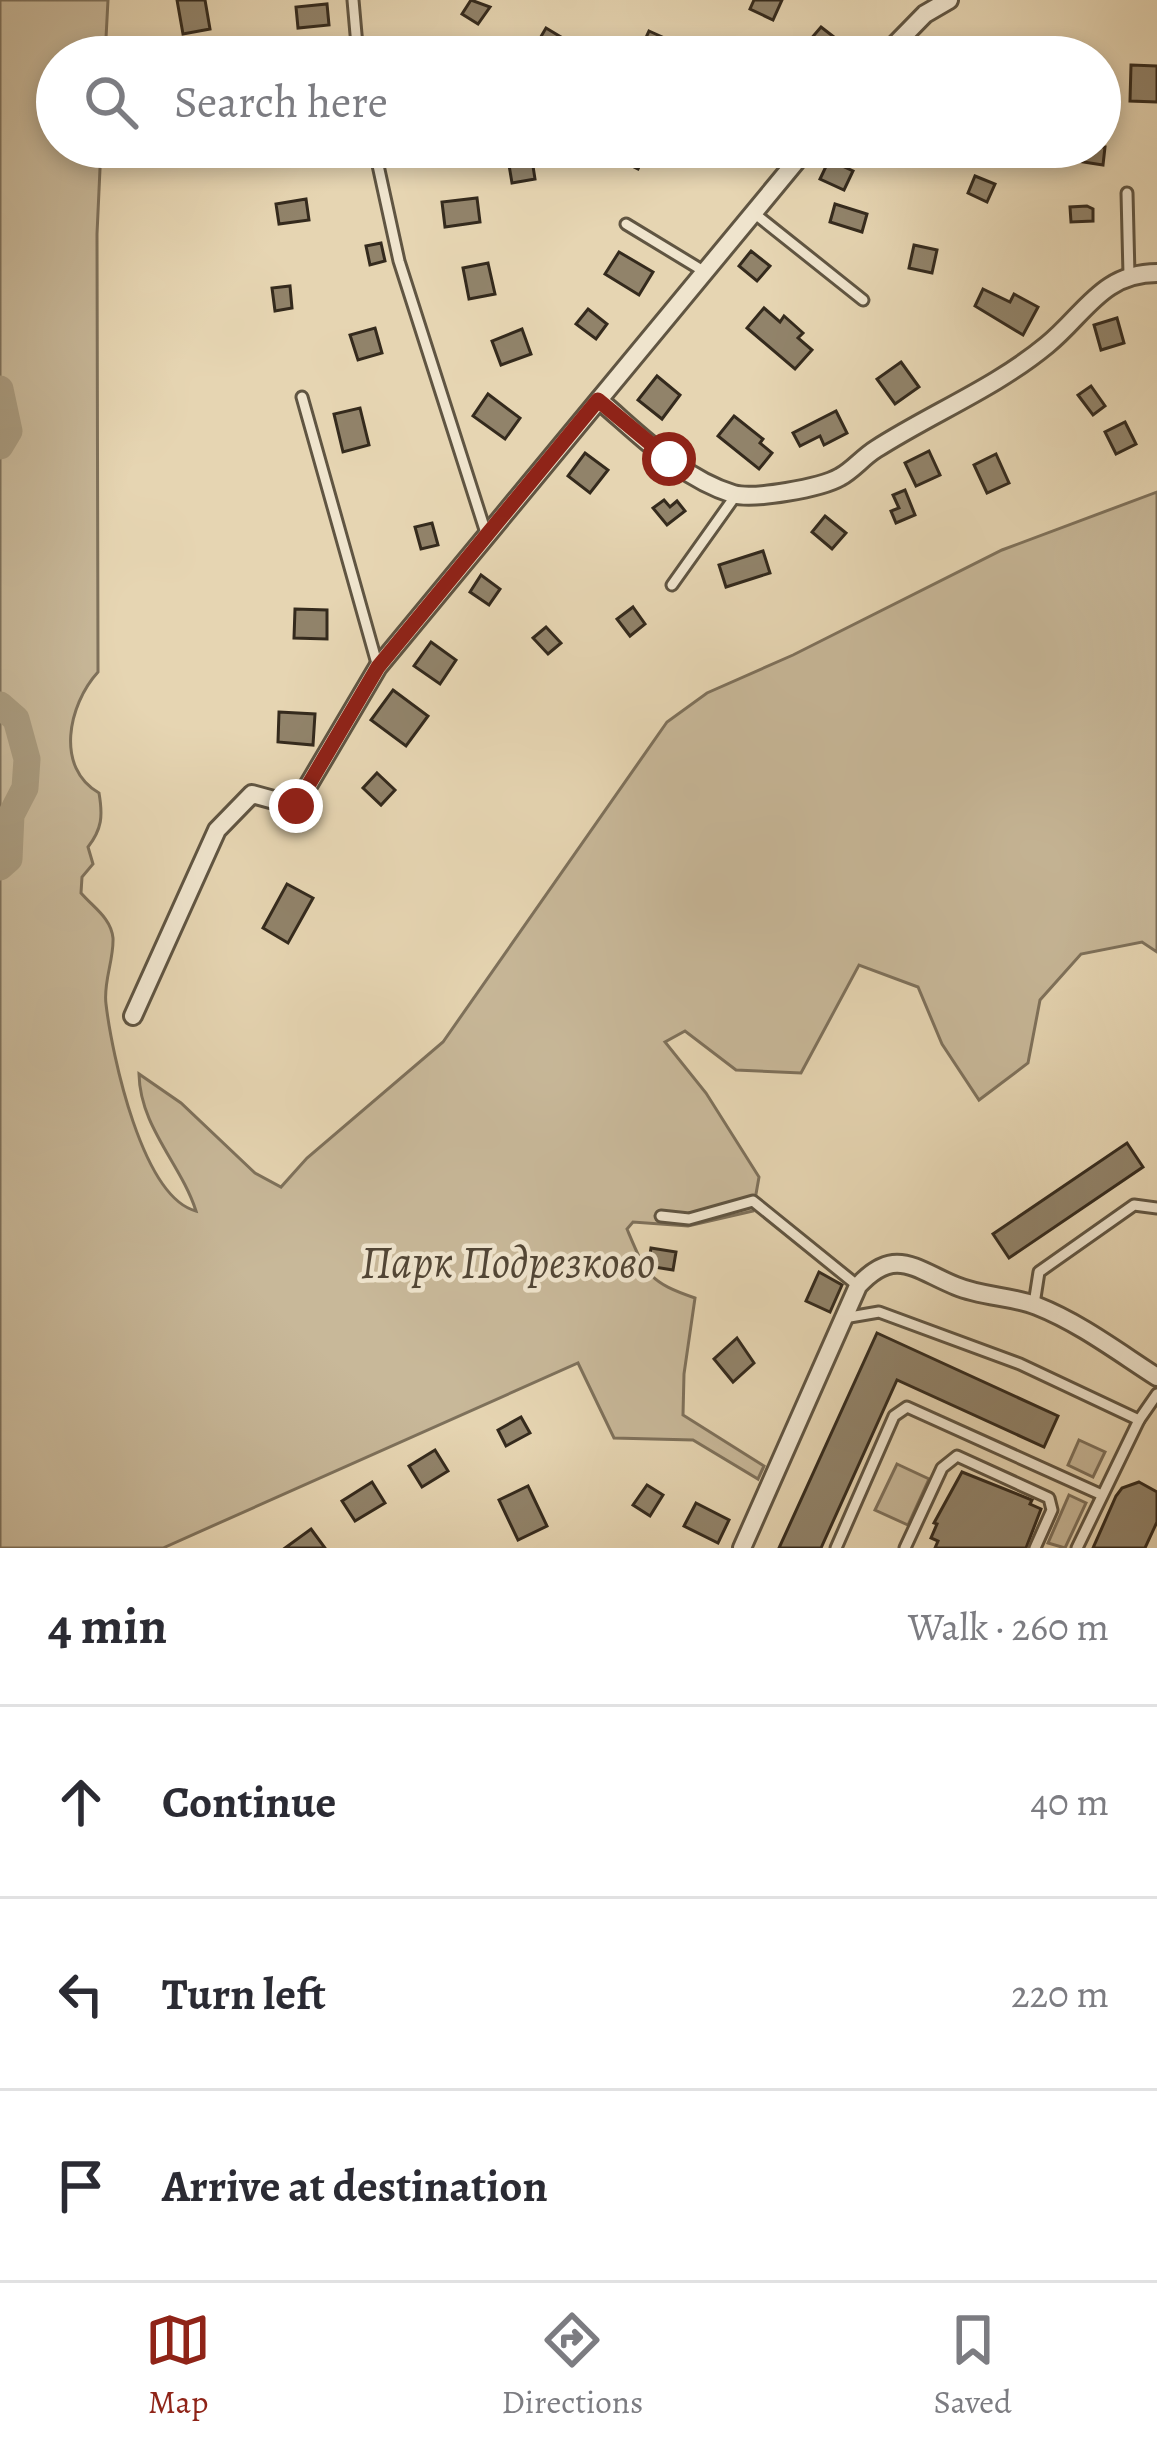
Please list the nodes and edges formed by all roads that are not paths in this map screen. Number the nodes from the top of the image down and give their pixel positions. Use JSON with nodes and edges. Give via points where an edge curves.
{"nodes":[{"id":1,"x":352,"y":0,"type":"edge"},
{"id":2,"x":938,"y":2,"type":"edge"},
{"id":3,"x":356,"y":36,"type":"edge"},
{"id":4,"x":904,"y":36,"type":"edge"},
{"id":5,"x":379,"y":168,"type":"edge"},
{"id":6,"x":791,"y":168,"type":"edge"},
{"id":7,"x":1127,"y":193,"type":"dead end"},
{"id":8,"x":754,"y":213,"type":"junction"},
{"id":9,"x":626,"y":224,"type":"dead end"},
{"id":10,"x":705,"y":272,"type":"junction"},
{"id":11,"x":1157,"y":273,"type":"edge"},
{"id":12,"x":1129,"y":275,"type":"junction"},
{"id":13,"x":862,"y":300,"type":"dead end"},
{"id":14,"x":302,"y":397,"type":"dead end"},
{"id":15,"x":598,"y":400,"type":"junction"},
{"id":16,"x":736,"y":496,"type":"junction"},
{"id":17,"x":487,"y":536,"type":"junction"},
{"id":18,"x":672,"y":585,"type":"dead end"},
{"id":19,"x":378,"y":667,"type":"junction"},
{"id":20,"x":133,"y":1016,"type":"dead end"},
{"id":21,"x":1157,"y":1208,"type":"edge"},
{"id":22,"x":661,"y":1216,"type":"dead end"},
{"id":23,"x":858,"y":1286,"type":"junction"},
{"id":24,"x":1034,"y":1304,"type":"junction"},
{"id":25,"x":844,"y":1318,"type":"junction"},
{"id":26,"x":1157,"y":1377,"type":"edge"},
{"id":27,"x":1157,"y":1394,"type":"edge"},
{"id":28,"x":1139,"y":1420,"type":"junction"},
{"id":29,"x":1001,"y":1448,"type":"junction"},
{"id":30,"x":990,"y":1469,"type":"junction"},
{"id":31,"x":1102,"y":1495,"type":"junction"},
{"id":32,"x":742,"y":1548,"type":"edge"},
{"id":33,"x":836,"y":1548,"type":"edge"},
{"id":34,"x":904,"y":1548,"type":"edge"},
{"id":35,"x":1035,"y":1548,"type":"edge"},
{"id":36,"x":1077,"y":1548,"type":"edge"}],
"edges":[{"from":1,"to":3,"type":"lane"},
{"from":2,"to":4,"type":"street"},
{"from":5,"to":17,"type":"lane","via":[[399,261]]},
{"from":6,"to":8,"type":"street"},
{"from":7,"to":12,"type":"lane"},
{"from":8,"to":10,"type":"street"},
{"from":8,"to":13,"type":"lane"},
{"from":9,"to":10,"type":"lane"},
{"from":10,"to":15,"type":"street"},
{"from":11,"to":12,"type":"street"},
{"from":12,"to":16,"type":"street","via":[[1001,379],[874,450],[837,480]]},
{"from":14,"to":19,"type":"lane"},
{"from":15,"to":16,"type":"street","via":[[669,459]]},
{"from":15,"to":17,"type":"street"},
{"from":16,"to":18,"type":"lane"},
{"from":17,"to":19,"type":"street"},
{"from":19,"to":20,"type":"street","via":[[296,806],[252,794],[217,830]]},
{"from":21,"to":24,"type":"lane","via":[[1134,1205],[1039,1273]]},
{"from":22,"to":23,"type":"lane","via":[[688,1219],[753,1202]]},
{"from":23,"to":24,"type":"street","via":[[895,1262]]},
{"from":23,"to":25,"type":"street"},
{"from":24,"to":26,"type":"street"},
{"from":25,"to":28,"type":"lane","via":[[879,1312],[1020,1364]]},
{"from":25,"to":32,"type":"street"},
{"from":27,"to":28,"type":"lane"},
{"from":28,"to":31,"type":"lane"},
{"from":29,"to":30,"type":"lane"},
{"from":29,"to":31,"type":"lane"},
{"from":29,"to":33,"type":"lane","via":[[914,1408],[899,1409]]},
{"from":30,"to":34,"type":"lane","via":[[963,1456],[946,1461]]},
{"from":30,"to":35,"type":"lane","via":[[1049,1498],[1052,1510]]},
{"from":31,"to":36,"type":"lane"}]}
